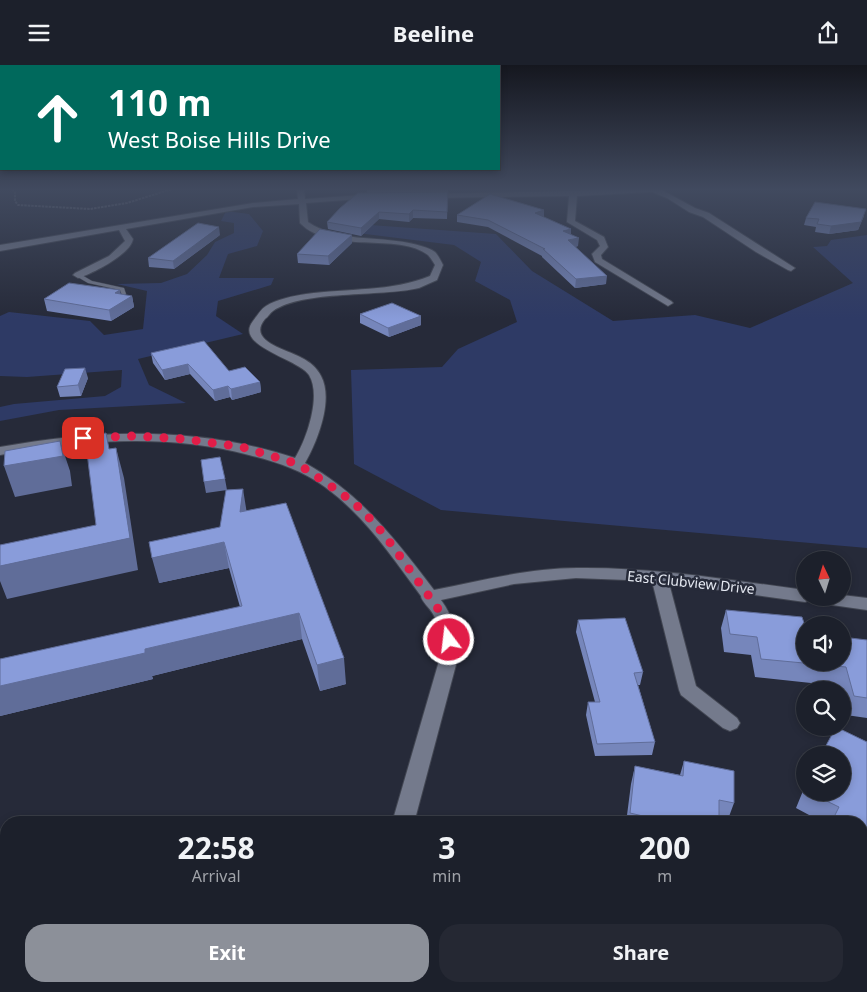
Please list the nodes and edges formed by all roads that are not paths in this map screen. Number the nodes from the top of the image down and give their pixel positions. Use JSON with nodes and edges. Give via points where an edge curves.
{"nodes":[{"id":1,"x":87,"y":232,"type":"edge"},
{"id":2,"x":98,"y":232,"type":"edge"},
{"id":3,"x":124,"y":232,"type":"edge"},
{"id":4,"x":315,"y":232,"type":"edge"},
{"id":5,"x":589,"y":232,"type":"edge"},
{"id":6,"x":732,"y":232,"type":"edge"},
{"id":7,"x":126,"y":235,"type":"junction"},
{"id":8,"x":115,"y":238,"type":"junction"},
{"id":9,"x":124,"y":246,"type":"junction"},
{"id":10,"x":0,"y":248,"type":"edge"},
{"id":11,"x":792,"y":267,"type":"dead end"},
{"id":12,"x":78,"y":275,"type":"joint"},
{"id":13,"x":124,"y":294,"type":"edge"},
{"id":14,"x":668,"y":303,"type":"dead end"},
{"id":15,"x":0,"y":451,"type":"edge"},
{"id":16,"x":298,"y":464,"type":"junction"},
{"id":17,"x":659,"y":575,"type":"junction"},
{"id":18,"x":796,"y":595,"type":"edge"},
{"id":19,"x":428,"y":597,"type":"junction"},
{"id":20,"x":851,"y":602,"type":"edge"},
{"id":21,"x":867,"y":604,"type":"edge"},
{"id":22,"x":730,"y":723,"type":"dead end"},
{"id":23,"x":405,"y":816,"type":"edge"}],
"edges":[{"from":1,"to":10,"type":"street"},
{"from":2,"to":8,"type":"street"},
{"from":3,"to":7,"type":"street"},
{"from":4,"to":16,"type":"street","via":[[426,250],[435,256],[439,271],[435,277],[410,287],[391,291],[317,294],[280,304],[262,315],[255,327],[261,341],[307,366],[316,377],[320,391],[313,435]]},
{"from":5,"to":14,"type":"street","via":[[604,243],[596,254],[598,260]]},
{"from":6,"to":11,"type":"street"},
{"from":7,"to":8,"type":"street"},
{"from":7,"to":9,"type":"street","via":[[129,243]]},
{"from":8,"to":9,"type":"street"},
{"from":9,"to":12,"type":"street","via":[[112,258]]},
{"from":12,"to":13,"type":"lane","via":[[90,282],[122,289]]},
{"from":15,"to":16,"type":"street","via":[[83,438],[152,437],[242,447]]},
{"from":16,"to":19,"type":"street","via":[[362,510],[383,533]]},
{"from":17,"to":18,"type":"street","name":"East Clubview Drive"},
{"from":17,"to":19,"type":"street","name":"East Clubview Drive","via":[[576,573],[514,579]]},
{"from":17,"to":22,"type":"street","via":[[688,690]]},
{"from":19,"to":23,"type":"street","via":[[444,617],[449,640],[448,661]]},
{"from":20,"to":21,"type":"street"}]}
